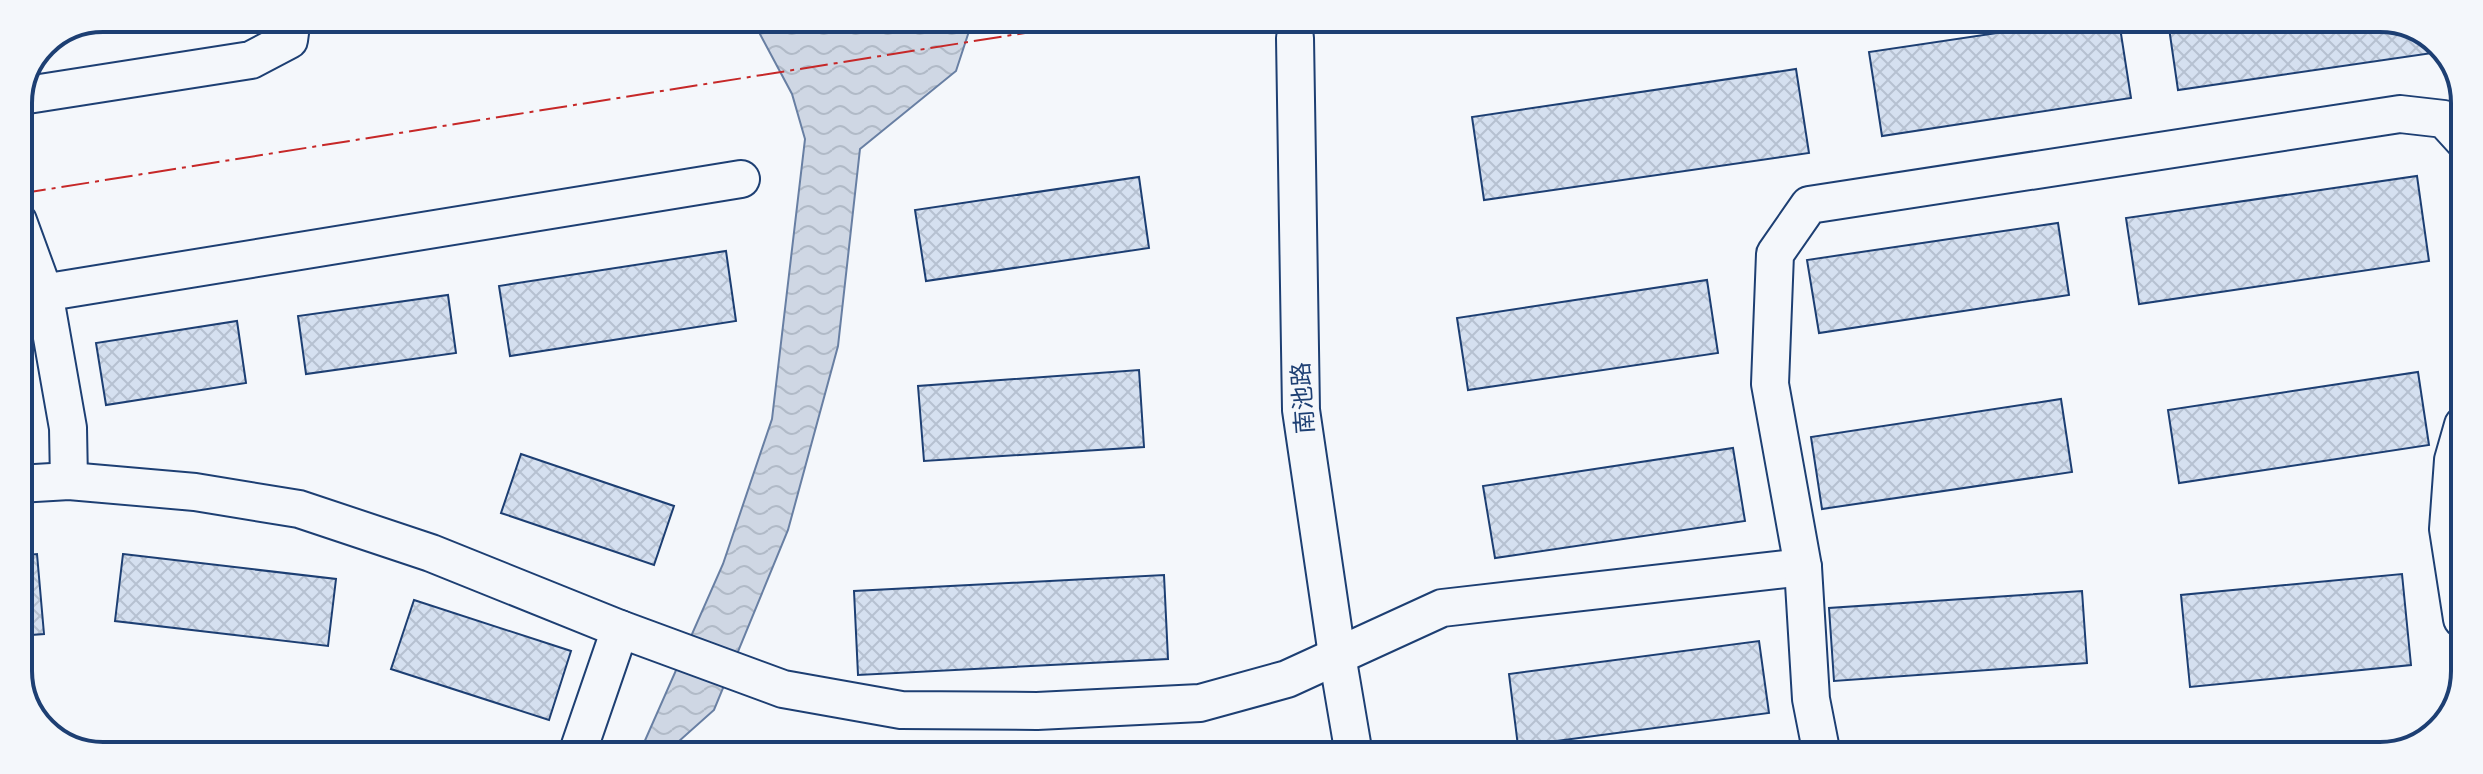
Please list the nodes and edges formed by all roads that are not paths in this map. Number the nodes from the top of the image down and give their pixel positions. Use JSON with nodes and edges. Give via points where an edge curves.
{"nodes":[{"id":1,"x":290,"y":32,"type":"edge"},
{"id":2,"x":1295,"y":38,"type":"dead end"},
{"id":3,"x":33,"y":94,"type":"edge"},
{"id":4,"x":2451,"y":127,"type":"edge"},
{"id":5,"x":741,"y":179,"type":"dead end"},
{"id":6,"x":32,"y":295,"type":"edge"},
{"id":7,"x":32,"y":299,"type":"edge"},
{"id":8,"x":69,"y":481,"type":"junction"},
{"id":9,"x":32,"y":483,"type":"edge"},
{"id":10,"x":2451,"y":488,"type":"edge"},
{"id":11,"x":2451,"y":548,"type":"edge"},
{"id":12,"x":1803,"y":567,"type":"junction"},
{"id":13,"x":620,"y":629,"type":"junction"},
{"id":14,"x":1337,"y":655,"type":"junction"},
{"id":15,"x":581,"y":742,"type":"edge"},
{"id":16,"x":1352,"y":742,"type":"edge"},
{"id":17,"x":1819,"y":742,"type":"edge"}],
"edges":[{"from":1,"to":3,"type":"street","via":[[289,40],[251,60]]},
{"from":2,"to":14,"type":"street","name":"南池路","via":[[1301,410]]},
{"from":4,"to":12,"type":"street","via":[[2444,119],[2400,114],[1809,205],[1775,254],[1770,384]]},
{"from":5,"to":6,"type":"street"},
{"from":7,"to":8,"type":"street","via":[[68,428]]},
{"from":8,"to":9,"type":"street"},
{"from":8,"to":13,"type":"street","via":[[195,492],[299,509],[431,553]]},
{"from":10,"to":11,"type":"street"},
{"from":12,"to":14,"type":"street","via":[[1442,608]]},
{"from":12,"to":17,"type":"street","via":[[1811,699]]},
{"from":13,"to":14,"type":"street","via":[[783,689],[901,710],[1037,711],[1200,703],[1287,679]]},
{"from":13,"to":15,"type":"street"},
{"from":14,"to":16,"type":"street","name":"南池路"}]}
